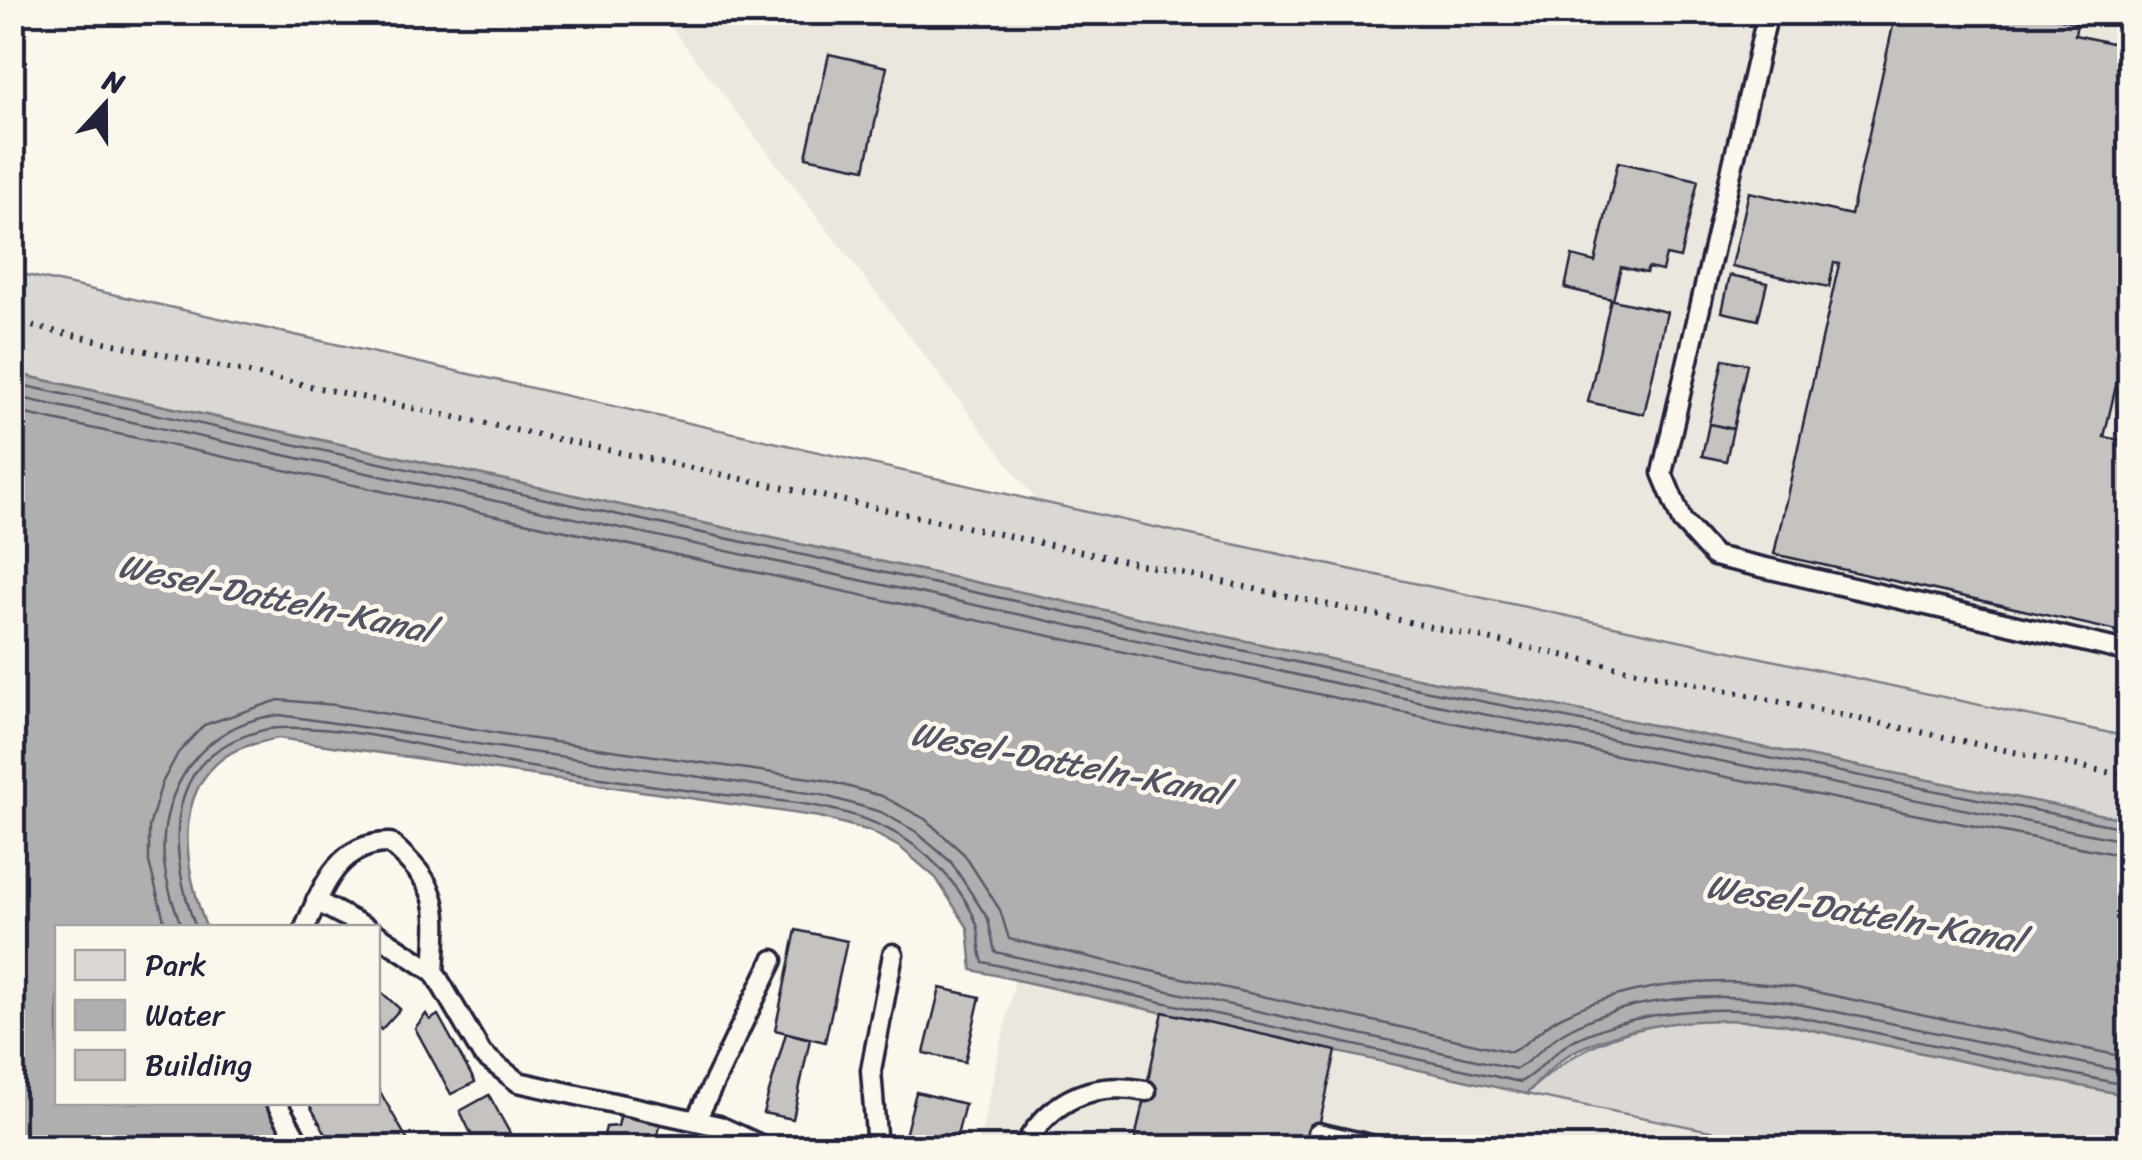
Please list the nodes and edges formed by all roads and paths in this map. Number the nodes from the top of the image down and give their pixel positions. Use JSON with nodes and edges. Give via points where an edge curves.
{"nodes":[{"id":1,"x":1768,"y":12,"type":"edge"},
{"id":2,"x":12,"y":322,"type":"edge"},
{"id":3,"x":2130,"y":652,"type":"edge"},
{"id":4,"x":2130,"y":777,"type":"edge"},
{"id":5,"x":316,"y":901,"type":"junction"},
{"id":6,"x":305,"y":925,"type":"edge"},
{"id":7,"x":361,"y":925,"type":"edge"},
{"id":8,"x":380,"y":935,"type":"edge"},
{"id":9,"x":893,"y":954,"type":"dead end"},
{"id":10,"x":773,"y":960,"type":"dead end"},
{"id":11,"x":434,"y":972,"type":"junction"},
{"id":12,"x":1146,"y":1092,"type":"dead end"},
{"id":13,"x":278,"y":1105,"type":"edge"},
{"id":14,"x":696,"y":1120,"type":"junction"},
{"id":15,"x":1318,"y":1132,"type":"dead end"},
{"id":16,"x":302,"y":1148,"type":"edge"},
{"id":17,"x":767,"y":1148,"type":"edge"},
{"id":18,"x":877,"y":1148,"type":"edge"},
{"id":19,"x":1022,"y":1148,"type":"edge"},
{"id":20,"x":1383,"y":1148,"type":"edge"}],
"edges":[{"from":1,"to":3,"type":"lane","via":[[1662,474],[1682,521],[1714,556]]},
{"from":2,"to":4,"type":"path"},
{"from":5,"to":6,"type":"lane"},
{"from":5,"to":7,"type":"lane"},
{"from":5,"to":11,"type":"lane","via":[[336,865],[367,842],[390,843],[420,869],[438,905]]},
{"from":8,"to":11,"type":"lane"},
{"from":9,"to":18,"type":"lane","via":[[871,1070]]},
{"from":10,"to":14,"type":"lane"},
{"from":11,"to":14,"type":"lane","via":[[482,1054],[518,1082]]},
{"from":12,"to":19,"type":"lane","via":[[1088,1089],[1059,1106]]},
{"from":13,"to":16,"type":"lane"},
{"from":14,"to":17,"type":"lane"},
{"from":15,"to":20,"type":"lane"}]}
